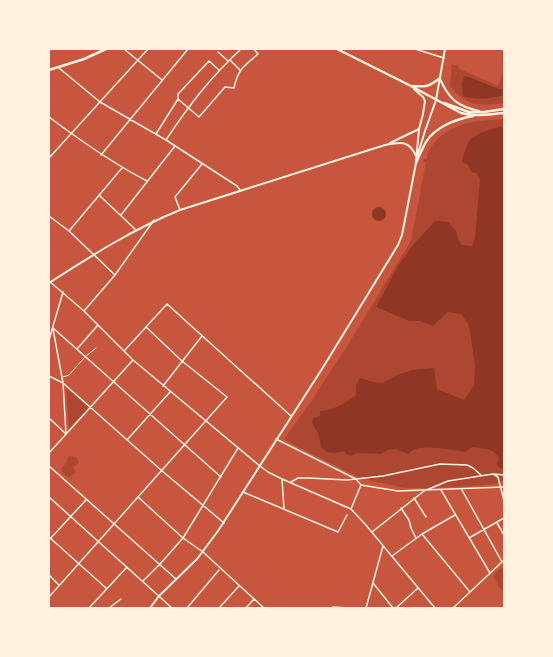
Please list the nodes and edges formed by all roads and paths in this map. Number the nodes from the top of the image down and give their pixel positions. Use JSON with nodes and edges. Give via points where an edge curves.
{"nodes":[{"id":1,"x":106,"y":49,"type":"edge"},
{"id":2,"x":124,"y":49,"type":"edge"},
{"id":3,"x":148,"y":49,"type":"edge"},
{"id":4,"x":188,"y":49,"type":"edge"},
{"id":5,"x":241,"y":49,"type":"edge"},
{"id":6,"x":254,"y":49,"type":"edge"},
{"id":7,"x":337,"y":49,"type":"edge"},
{"id":8,"x":415,"y":49,"type":"edge"},
{"id":9,"x":445,"y":49,"type":"edge"},
{"id":10,"x":218,"y":52,"type":"dead end"},
{"id":11,"x":444,"y":58,"type":"junction"},
{"id":12,"x":228,"y":60,"type":"junction"},
{"id":13,"x":138,"y":61,"type":"junction"},
{"id":14,"x":59,"y":68,"type":"junction"},
{"id":15,"x":49,"y":70,"type":"edge"},
{"id":16,"x":219,"y":70,"type":"junction"},
{"id":17,"x":240,"y":70,"type":"junction"},
{"id":18,"x":440,"y":78,"type":"junction"},
{"id":19,"x":162,"y":80,"type":"junction"},
{"id":20,"x":409,"y":85,"type":"junction"},
{"id":21,"x":178,"y":98,"type":"junction"},
{"id":22,"x":436,"y":100,"type":"junction"},
{"id":23,"x":100,"y":102,"type":"junction"},
{"id":24,"x":188,"y":107,"type":"junction"},
{"id":25,"x":504,"y":110,"type":"edge"},
{"id":26,"x":484,"y":112,"type":"junction"},
{"id":27,"x":504,"y":113,"type":"edge"},
{"id":28,"x":477,"y":115,"type":"junction"},
{"id":29,"x":49,"y":117,"type":"edge"},
{"id":30,"x":131,"y":119,"type":"junction"},
{"id":31,"x":419,"y":129,"type":"junction"},
{"id":32,"x":70,"y":133,"type":"junction"},
{"id":33,"x":156,"y":134,"type":"junction"},
{"id":34,"x":166,"y":140,"type":"junction"},
{"id":35,"x":385,"y":144,"type":"junction"},
{"id":36,"x":176,"y":146,"type":"junction"},
{"id":37,"x":101,"y":155,"type":"junction"},
{"id":38,"x":416,"y":156,"type":"junction"},
{"id":39,"x":49,"y":158,"type":"edge"},
{"id":40,"x":416,"y":162,"type":"junction"},
{"id":41,"x":202,"y":164,"type":"junction"},
{"id":42,"x":122,"y":168,"type":"junction"},
{"id":43,"x":147,"y":181,"type":"junction"},
{"id":44,"x":240,"y":190,"type":"junction"},
{"id":45,"x":99,"y":195,"type":"junction"},
{"id":46,"x":180,"y":210,"type":"junction"},
{"id":47,"x":121,"y":215,"type":"junction"},
{"id":48,"x":49,"y":216,"type":"edge"},
{"id":49,"x":154,"y":220,"type":"junction"},
{"id":50,"x":136,"y":230,"type":"junction"},
{"id":51,"x":69,"y":231,"type":"junction"},
{"id":52,"x":95,"y":254,"type":"junction"},
{"id":53,"x":115,"y":275,"type":"junction"},
{"id":54,"x":50,"y":282,"type":"edge"},
{"id":55,"x":63,"y":292,"type":"junction"},
{"id":56,"x":84,"y":312,"type":"junction"},
{"id":57,"x":98,"y":325,"type":"junction"},
{"id":58,"x":146,"y":327,"type":"junction"},
{"id":59,"x":53,"y":328,"type":"junction"},
{"id":60,"x":202,"y":336,"type":"junction"},
{"id":61,"x":49,"y":340,"type":"edge"},
{"id":62,"x":96,"y":348,"type":"dead end"},
{"id":63,"x":76,"y":349,"type":"junction"},
{"id":64,"x":124,"y":351,"type":"junction"},
{"id":65,"x":86,"y":357,"type":"junction"},
{"id":66,"x":134,"y":360,"type":"junction"},
{"id":67,"x":182,"y":361,"type":"junction"},
{"id":68,"x":49,"y":376,"type":"edge"},
{"id":69,"x":62,"y":377,"type":"junction"},
{"id":70,"x":63,"y":383,"type":"junction"},
{"id":71,"x":114,"y":383,"type":"junction"},
{"id":72,"x":163,"y":386,"type":"junction"},
{"id":73,"x":170,"y":391,"type":"junction"},
{"id":74,"x":92,"y":408,"type":"junction"},
{"id":75,"x":150,"y":414,"type":"junction"},
{"id":76,"x":291,"y":416,"type":"junction"},
{"id":77,"x":49,"y":418,"type":"edge"},
{"id":78,"x":206,"y":421,"type":"junction"},
{"id":79,"x":66,"y":434,"type":"junction"},
{"id":80,"x":276,"y":439,"type":"junction"},
{"id":81,"x":127,"y":440,"type":"junction"},
{"id":82,"x":184,"y":444,"type":"junction"},
{"id":83,"x":238,"y":448,"type":"junction"},
{"id":84,"x":49,"y":454,"type":"edge"},
{"id":85,"x":49,"y":466,"type":"edge"},
{"id":86,"x":260,"y":466,"type":"junction"},
{"id":87,"x":161,"y":470,"type":"junction"},
{"id":88,"x":493,"y":474,"type":"junction"},
{"id":89,"x":504,"y":474,"type":"edge"},
{"id":90,"x":481,"y":475,"type":"junction"},
{"id":91,"x":221,"y":477,"type":"junction"},
{"id":92,"x":282,"y":479,"type":"junction"},
{"id":93,"x":356,"y":479,"type":"junction"},
{"id":94,"x":290,"y":483,"type":"junction"},
{"id":95,"x":361,"y":485,"type":"junction"},
{"id":96,"x":501,"y":487,"type":"junction"},
{"id":97,"x":504,"y":487,"type":"edge"},
{"id":98,"x":441,"y":490,"type":"junction"},
{"id":99,"x":462,"y":490,"type":"junction"},
{"id":100,"x":424,"y":491,"type":"junction"},
{"id":101,"x":243,"y":492,"type":"junction"},
{"id":102,"x":137,"y":496,"type":"junction"},
{"id":103,"x":49,"y":497,"type":"edge"},
{"id":104,"x":414,"y":498,"type":"junction"},
{"id":105,"x":86,"y":500,"type":"junction"},
{"id":106,"x":504,"y":501,"type":"edge"},
{"id":107,"x":203,"y":506,"type":"junction"},
{"id":108,"x":401,"y":508,"type":"junction"},
{"id":109,"x":284,"y":509,"type":"junction"},
{"id":110,"x":351,"y":509,"type":"junction"},
{"id":111,"x":347,"y":515,"type":"dead end"},
{"id":112,"x":456,"y":515,"type":"junction"},
{"id":113,"x":70,"y":516,"type":"junction"},
{"id":114,"x":426,"y":517,"type":"dead end"},
{"id":115,"x":504,"y":518,"type":"edge"},
{"id":116,"x":497,"y":522,"type":"junction"},
{"id":117,"x":224,"y":523,"type":"junction"},
{"id":118,"x":113,"y":524,"type":"junction"},
{"id":119,"x":484,"y":529,"type":"junction"},
{"id":120,"x":372,"y":532,"type":"junction"},
{"id":121,"x":422,"y":534,"type":"junction"},
{"id":122,"x":504,"y":535,"type":"edge"},
{"id":123,"x":50,"y":538,"type":"edge"},
{"id":124,"x":183,"y":538,"type":"junction"},
{"id":125,"x":416,"y":538,"type":"junction"},
{"id":126,"x":469,"y":538,"type":"junction"},
{"id":127,"x":98,"y":541,"type":"junction"},
{"id":128,"x":383,"y":546,"type":"junction"},
{"id":129,"x":203,"y":552,"type":"junction"},
{"id":130,"x":392,"y":556,"type":"junction"},
{"id":131,"x":503,"y":561,"type":"edge"},
{"id":132,"x":79,"y":563,"type":"junction"},
{"id":133,"x":160,"y":564,"type":"junction"},
{"id":134,"x":127,"y":567,"type":"junction"},
{"id":135,"x":220,"y":569,"type":"junction"},
{"id":136,"x":490,"y":573,"type":"junction"},
{"id":137,"x":49,"y":575,"type":"edge"},
{"id":138,"x":176,"y":579,"type":"junction"},
{"id":139,"x":142,"y":581,"type":"junction"},
{"id":140,"x":373,"y":583,"type":"junction"},
{"id":141,"x":59,"y":585,"type":"junction"},
{"id":142,"x":238,"y":586,"type":"junction"},
{"id":143,"x":106,"y":588,"type":"junction"},
{"id":144,"x":418,"y":588,"type":"junction"},
{"id":145,"x":470,"y":592,"type":"junction"},
{"id":146,"x":159,"y":596,"type":"junction"},
{"id":147,"x":49,"y":597,"type":"edge"},
{"id":148,"x":121,"y":599,"type":"dead end"},
{"id":149,"x":254,"y":600,"type":"junction"},
{"id":150,"x":89,"y":608,"type":"edge"},
{"id":151,"x":109,"y":608,"type":"edge"},
{"id":152,"x":150,"y":608,"type":"edge"},
{"id":153,"x":172,"y":608,"type":"edge"},
{"id":154,"x":187,"y":608,"type":"edge"},
{"id":155,"x":219,"y":608,"type":"edge"},
{"id":156,"x":246,"y":608,"type":"edge"},
{"id":157,"x":264,"y":608,"type":"edge"},
{"id":158,"x":332,"y":608,"type":"edge"},
{"id":159,"x":348,"y":608,"type":"edge"},
{"id":160,"x":366,"y":608,"type":"edge"},
{"id":161,"x":394,"y":608,"type":"edge"},
{"id":162,"x":435,"y":608,"type":"edge"},
{"id":163,"x":453,"y":608,"type":"edge"}],
"edges":[{"from":1,"to":14,"type":"main road"},
{"from":2,"to":13,"type":"street"},
{"from":3,"to":13,"type":"street"},
{"from":4,"to":19,"type":"street"},
{"from":5,"to":12,"type":"street"},
{"from":6,"to":17,"type":"street","via":[[258,54]]},
{"from":7,"to":20,"type":"main road"},
{"from":8,"to":11,"type":"street"},
{"from":9,"to":11,"type":"street"},
{"from":10,"to":12,"type":"street"},
{"from":11,"to":18,"type":"street"},
{"from":12,"to":16,"type":"street"},
{"from":12,"to":17,"type":"street"},
{"from":13,"to":19,"type":"street"},
{"from":13,"to":23,"type":"street"},
{"from":14,"to":15,"type":"main road"},
{"from":14,"to":23,"type":"street"},
{"from":16,"to":21,"type":"street","via":[[209,60],[178,94]]},
{"from":16,"to":24,"type":"street"},
{"from":17,"to":24,"type":"street","via":[[234,88],[225,87],[199,117]]},
{"from":18,"to":20,"type":"main road","via":[[424,87]]},
{"from":18,"to":22,"type":"street"},
{"from":18,"to":26,"type":"street","via":[[448,94],[459,105]]},
{"from":19,"to":30,"type":"street"},
{"from":20,"to":22,"type":"main road"},
{"from":20,"to":31,"type":"street","via":[[419,92],[425,101]]},
{"from":21,"to":24,"type":"street"},
{"from":21,"to":33,"type":"street"},
{"from":22,"to":26,"type":"main road","via":[[470,112]]},
{"from":22,"to":28,"type":"main road","via":[[460,113]]},
{"from":22,"to":40,"type":"street"},
{"from":23,"to":30,"type":"street"},
{"from":23,"to":32,"type":"street"},
{"from":24,"to":34,"type":"street"},
{"from":25,"to":26,"type":"main road"},
{"from":27,"to":28,"type":"main road"},
{"from":28,"to":40,"type":"main road","via":[[464,118],[435,132]]},
{"from":29,"to":32,"type":"street"},
{"from":30,"to":33,"type":"street"},
{"from":30,"to":37,"type":"street"},
{"from":31,"to":35,"type":"street"},
{"from":31,"to":38,"type":"street"},
{"from":32,"to":37,"type":"street"},
{"from":32,"to":39,"type":"street"},
{"from":33,"to":34,"type":"street"},
{"from":34,"to":36,"type":"street"},
{"from":35,"to":38,"type":"street","via":[[399,142],[409,145]]},
{"from":35,"to":44,"type":"street"},
{"from":36,"to":41,"type":"street"},
{"from":36,"to":43,"type":"street"},
{"from":37,"to":42,"type":"street"},
{"from":38,"to":40,"type":"street"},
{"from":40,"to":76,"type":"street","via":[[398,245]]},
{"from":41,"to":44,"type":"street"},
{"from":41,"to":46,"type":"street","via":[[175,197]]},
{"from":42,"to":43,"type":"street"},
{"from":42,"to":45,"type":"street"},
{"from":43,"to":47,"type":"street"},
{"from":44,"to":46,"type":"street"},
{"from":45,"to":47,"type":"street"},
{"from":45,"to":51,"type":"street"},
{"from":46,"to":49,"type":"street"},
{"from":47,"to":50,"type":"street"},
{"from":48,"to":51,"type":"street"},
{"from":49,"to":50,"type":"street"},
{"from":49,"to":53,"type":"street"},
{"from":50,"to":52,"type":"street"},
{"from":51,"to":52,"type":"street"},
{"from":52,"to":53,"type":"street"},
{"from":52,"to":54,"type":"street"},
{"from":53,"to":56,"type":"street"},
{"from":54,"to":55,"type":"street"},
{"from":55,"to":56,"type":"street"},
{"from":55,"to":59,"type":"street"},
{"from":56,"to":57,"type":"street"},
{"from":57,"to":63,"type":"street"},
{"from":57,"to":64,"type":"street"},
{"from":58,"to":60,"type":"street","via":[[167,304]]},
{"from":58,"to":64,"type":"street"},
{"from":58,"to":67,"type":"street"},
{"from":59,"to":61,"type":"street"},
{"from":59,"to":63,"type":"street"},
{"from":59,"to":69,"type":"street"},
{"from":60,"to":67,"type":"street"},
{"from":60,"to":76,"type":"street"},
{"from":62,"to":65,"type":"lane"},
{"from":63,"to":65,"type":"street"},
{"from":64,"to":66,"type":"street"},
{"from":65,"to":69,"type":"lane","via":[[69,375]]},
{"from":65,"to":71,"type":"street"},
{"from":66,"to":71,"type":"street"},
{"from":66,"to":72,"type":"street"},
{"from":67,"to":72,"type":"street"},
{"from":67,"to":78,"type":"street","via":[[227,397]]},
{"from":68,"to":70,"type":"street"},
{"from":69,"to":70,"type":"street"},
{"from":70,"to":74,"type":"street"},
{"from":70,"to":79,"type":"street"},
{"from":71,"to":74,"type":"street"},
{"from":71,"to":75,"type":"street"},
{"from":72,"to":73,"type":"street"},
{"from":73,"to":75,"type":"street"},
{"from":73,"to":78,"type":"street"},
{"from":74,"to":79,"type":"street"},
{"from":74,"to":81,"type":"street"},
{"from":75,"to":81,"type":"street"},
{"from":75,"to":82,"type":"street"},
{"from":76,"to":80,"type":"street"},
{"from":77,"to":79,"type":"street"},
{"from":78,"to":82,"type":"street"},
{"from":78,"to":83,"type":"street"},
{"from":79,"to":84,"type":"street"},
{"from":80,"to":86,"type":"street"},
{"from":80,"to":93,"type":"street"},
{"from":81,"to":87,"type":"street"},
{"from":82,"to":87,"type":"street"},
{"from":82,"to":91,"type":"street"},
{"from":83,"to":86,"type":"street"},
{"from":83,"to":91,"type":"street"},
{"from":85,"to":105,"type":"street"},
{"from":86,"to":92,"type":"street"},
{"from":86,"to":101,"type":"street"},
{"from":87,"to":102,"type":"street"},
{"from":87,"to":107,"type":"street"},
{"from":88,"to":89,"type":"street"},
{"from":88,"to":90,"type":"street"},
{"from":88,"to":96,"type":"street","via":[[498,477]]},
{"from":90,"to":93,"type":"street","via":[[467,465],[440,464]]},
{"from":90,"to":100,"type":"street","via":[[448,481]]},
{"from":91,"to":107,"type":"street"},
{"from":92,"to":94,"type":"street"},
{"from":92,"to":109,"type":"street"},
{"from":93,"to":94,"type":"street","via":[[298,478]]},
{"from":93,"to":95,"type":"street"},
{"from":94,"to":110,"type":"street"},
{"from":95,"to":100,"type":"street","via":[[398,491]]},
{"from":95,"to":110,"type":"street"},
{"from":96,"to":97,"type":"street"},
{"from":96,"to":99,"type":"street"},
{"from":96,"to":106,"type":"street"},
{"from":98,"to":99,"type":"street"},
{"from":98,"to":100,"type":"street"},
{"from":98,"to":112,"type":"street"},
{"from":99,"to":119,"type":"street"},
{"from":100,"to":104,"type":"street"},
{"from":101,"to":109,"type":"street"},
{"from":101,"to":117,"type":"street"},
{"from":102,"to":118,"type":"street"},
{"from":102,"to":124,"type":"street"},
{"from":103,"to":113,"type":"street"},
{"from":104,"to":108,"type":"street"},
{"from":104,"to":114,"type":"street"},
{"from":105,"to":113,"type":"street"},
{"from":105,"to":118,"type":"street"},
{"from":107,"to":117,"type":"street"},
{"from":107,"to":124,"type":"street"},
{"from":108,"to":120,"type":"street"},
{"from":108,"to":125,"type":"street"},
{"from":109,"to":111,"type":"street","via":[[338,532]]},
{"from":110,"to":120,"type":"street"},
{"from":112,"to":121,"type":"street"},
{"from":112,"to":126,"type":"street"},
{"from":113,"to":123,"type":"street"},
{"from":113,"to":127,"type":"street"},
{"from":115,"to":116,"type":"street"},
{"from":116,"to":119,"type":"street"},
{"from":116,"to":122,"type":"street"},
{"from":117,"to":129,"type":"street"},
{"from":118,"to":127,"type":"street"},
{"from":118,"to":133,"type":"street"},
{"from":119,"to":126,"type":"street"},
{"from":119,"to":131,"type":"street"},
{"from":120,"to":128,"type":"street"},
{"from":121,"to":125,"type":"street"},
{"from":121,"to":145,"type":"street"},
{"from":123,"to":132,"type":"street"},
{"from":124,"to":129,"type":"street"},
{"from":124,"to":133,"type":"street"},
{"from":125,"to":130,"type":"street"},
{"from":126,"to":136,"type":"street"},
{"from":127,"to":132,"type":"street"},
{"from":127,"to":134,"type":"street"},
{"from":128,"to":130,"type":"street"},
{"from":128,"to":140,"type":"street"},
{"from":129,"to":135,"type":"street"},
{"from":129,"to":138,"type":"street"},
{"from":130,"to":144,"type":"street"},
{"from":131,"to":136,"type":"street"},
{"from":132,"to":141,"type":"street"},
{"from":132,"to":143,"type":"street"},
{"from":133,"to":138,"type":"street"},
{"from":133,"to":139,"type":"street"},
{"from":134,"to":139,"type":"street"},
{"from":134,"to":143,"type":"street"},
{"from":135,"to":142,"type":"street"},
{"from":135,"to":154,"type":"street"},
{"from":136,"to":145,"type":"street"},
{"from":137,"to":141,"type":"street"},
{"from":138,"to":146,"type":"street"},
{"from":139,"to":146,"type":"street"},
{"from":140,"to":160,"type":"street"},
{"from":140,"to":161,"type":"street"},
{"from":141,"to":147,"type":"street"},
{"from":142,"to":149,"type":"street"},
{"from":142,"to":155,"type":"street"},
{"from":143,"to":150,"type":"street"},
{"from":144,"to":161,"type":"street"},
{"from":144,"to":162,"type":"street"},
{"from":145,"to":163,"type":"street"},
{"from":146,"to":152,"type":"street"},
{"from":146,"to":153,"type":"street"},
{"from":148,"to":151,"type":"street"},
{"from":149,"to":156,"type":"street"},
{"from":149,"to":157,"type":"street"},
{"from":158,"to":159,"type":"street"}]}
